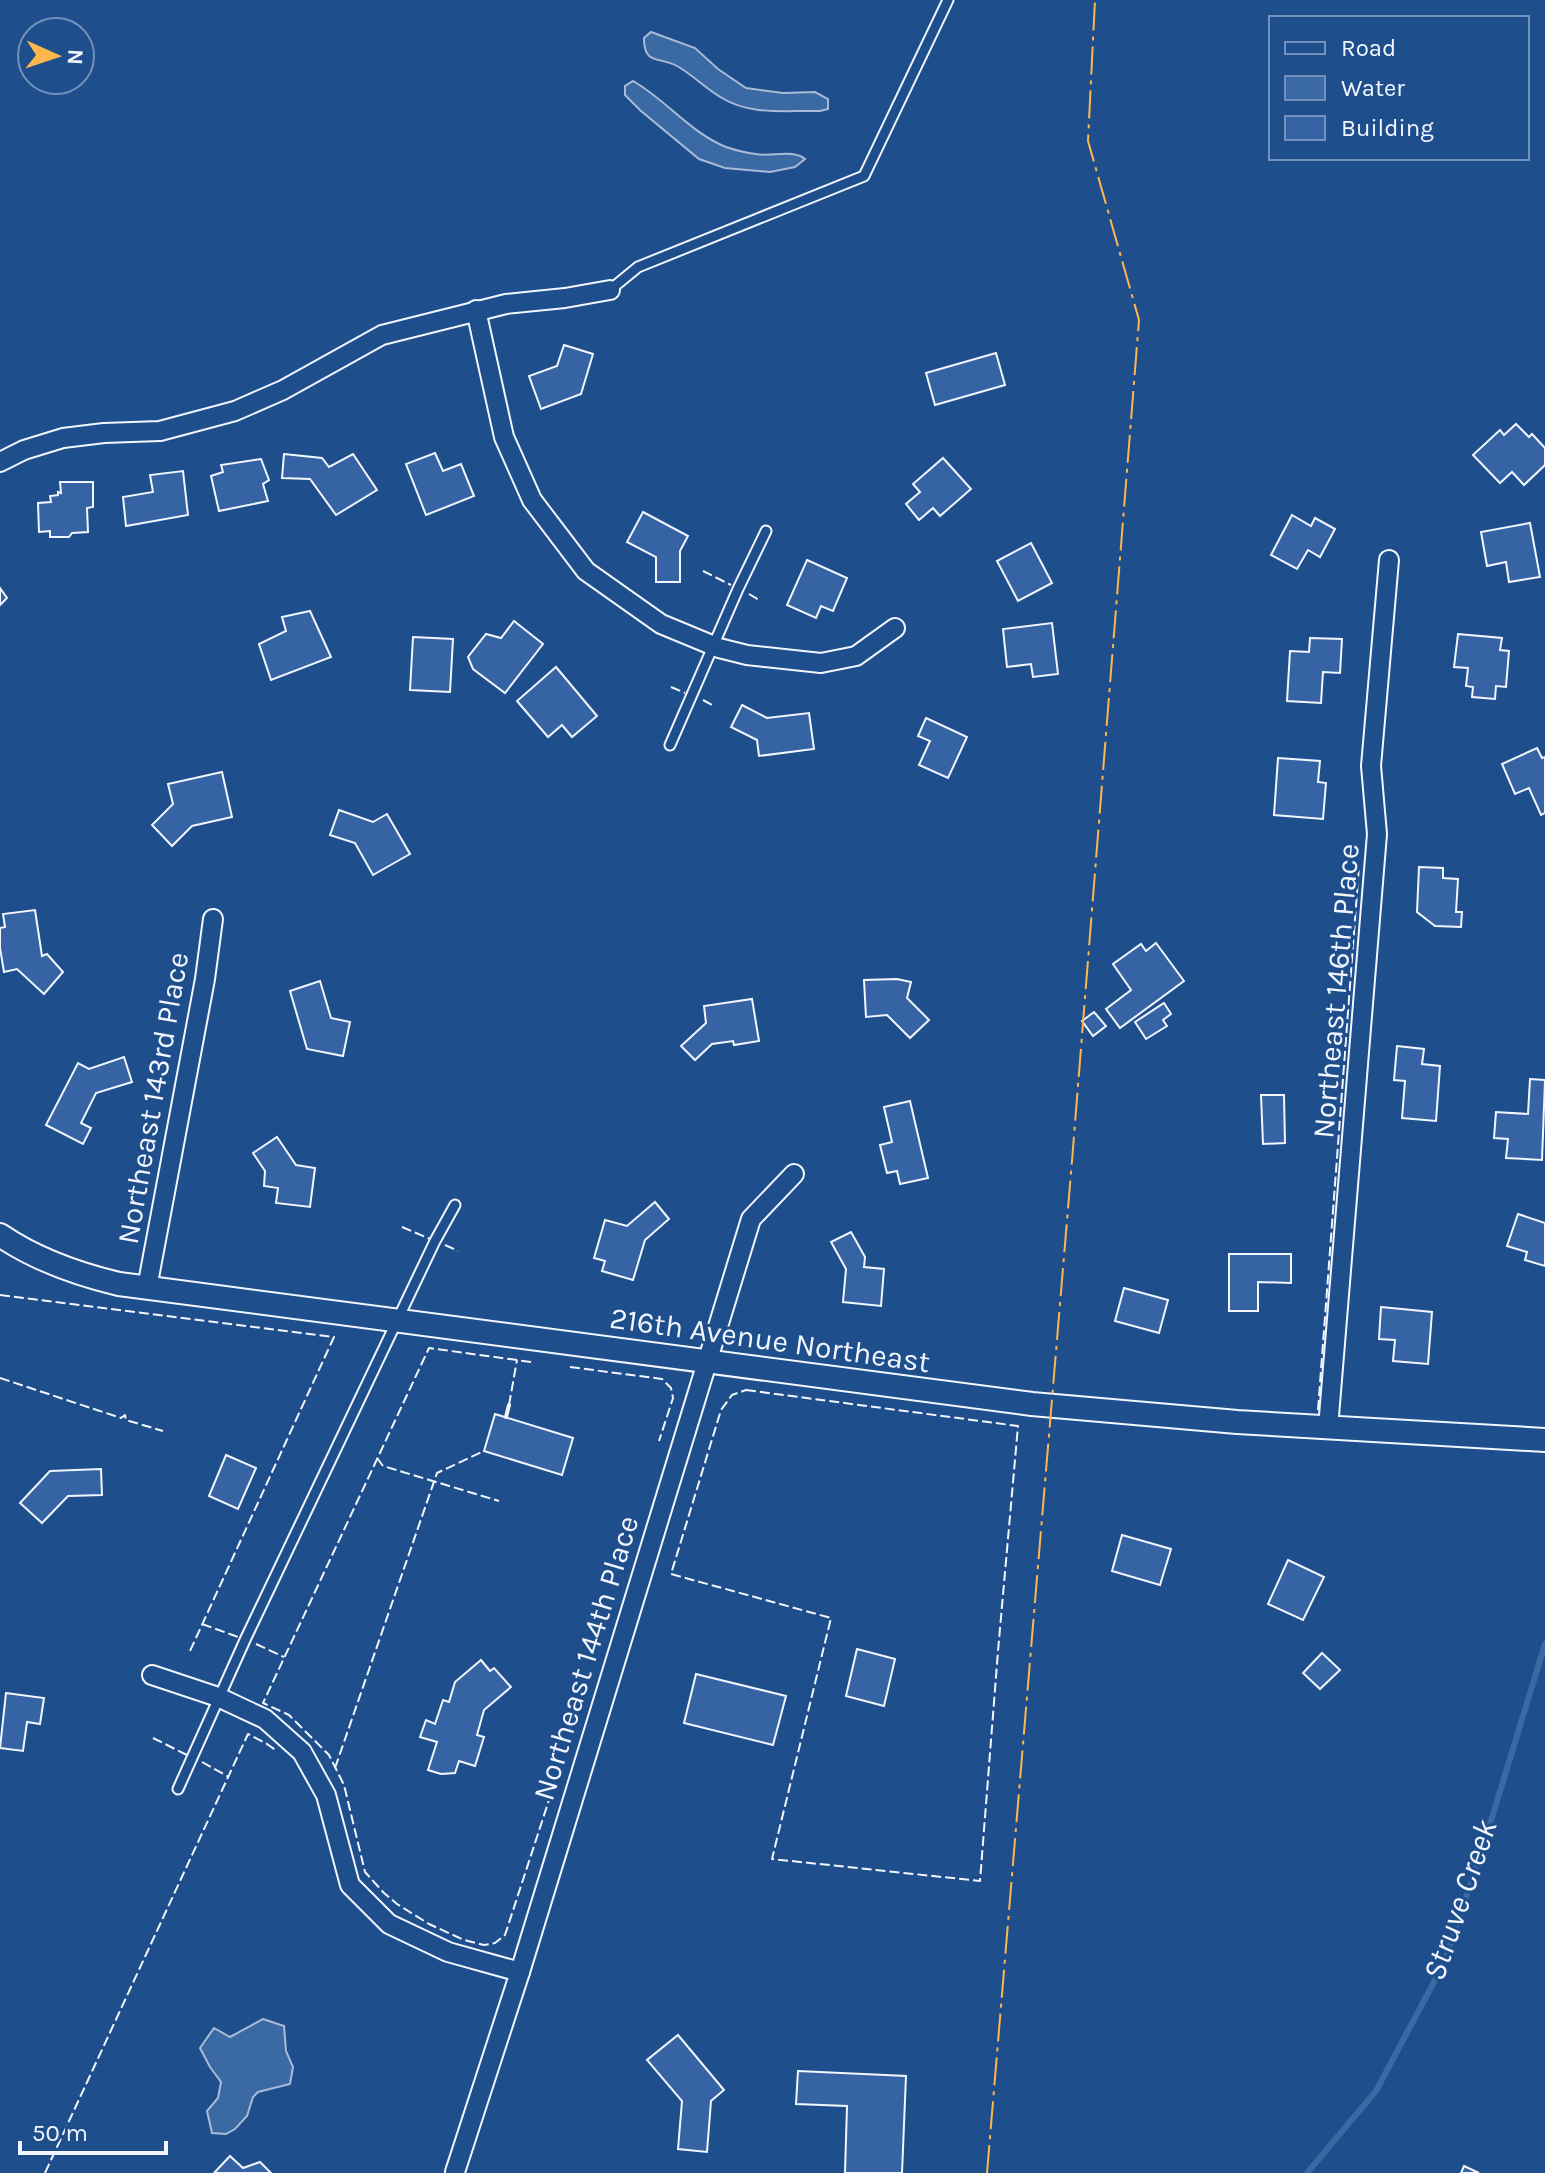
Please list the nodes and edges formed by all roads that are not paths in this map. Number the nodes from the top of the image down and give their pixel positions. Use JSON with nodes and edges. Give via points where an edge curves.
{"nodes":[{"id":1,"x":948,"y":0,"type":"edge"},
{"id":2,"x":610,"y":290,"type":"joint"},
{"id":3,"x":476,"y":310,"type":"junction"},
{"id":4,"x":0,"y":462,"type":"edge"},
{"id":5,"x":766,"y":531,"type":"dead end"},
{"id":6,"x":1389,"y":560,"type":"dead end"},
{"id":7,"x":895,"y":628,"type":"dead end"},
{"id":8,"x":714,"y":646,"type":"junction"},
{"id":9,"x":670,"y":745,"type":"dead end"},
{"id":10,"x":213,"y":919,"type":"dead end"},
{"id":11,"x":794,"y":1174,"type":"dead end"},
{"id":12,"x":455,"y":1205,"type":"dead end"},
{"id":13,"x":0,"y":1235,"type":"edge"},
{"id":14,"x":147,"y":1288,"type":"junction"},
{"id":15,"x":397,"y":1321,"type":"junction"},
{"id":16,"x":706,"y":1363,"type":"junction"},
{"id":17,"x":1328,"y":1428,"type":"junction"},
{"id":18,"x":1545,"y":1440,"type":"edge"},
{"id":19,"x":152,"y":1675,"type":"dead end"},
{"id":20,"x":218,"y":1697,"type":"junction"},
{"id":21,"x":178,"y":1789,"type":"dead end"},
{"id":22,"x":520,"y":1972,"type":"junction"},
{"id":23,"x":455,"y":2172,"type":"edge"}],
"edges":[{"from":1,"to":2,"type":"lane","via":[[864,176],[638,267]]},
{"from":2,"to":3,"type":"street"},
{"from":3,"to":4,"type":"street","via":[[382,335],[235,411],[160,431],[63,438]]},
{"from":3,"to":8,"type":"street","via":[[504,437],[532,500],[586,571],[661,624]]},
{"from":5,"to":8,"type":"lane"},
{"from":6,"to":17,"type":"street","name":"Northeast 146th Place","via":[[1371,766],[1377,834]]},
{"from":7,"to":8,"type":"street","via":[[856,656],[821,663]]},
{"from":8,"to":9,"type":"lane"},
{"from":10,"to":14,"type":"street","name":"Northeast 143rd Place"},
{"from":11,"to":16,"type":"street","name":"Northeast 144th Place","via":[[751,1219]]},
{"from":12,"to":15,"type":"lane"},
{"from":13,"to":14,"type":"street","name":"216th Avenue Northeast","via":[[63,1267]]},
{"from":14,"to":15,"type":"street","name":"216th Avenue Northeast"},
{"from":15,"to":16,"type":"street","name":"216th Avenue Northeast"},
{"from":15,"to":20,"type":"lane"},
{"from":16,"to":17,"type":"street","name":"216th Avenue Northeast","via":[[1032,1404]]},
{"from":16,"to":22,"type":"street","name":"Northeast 144th Place"},
{"from":17,"to":18,"type":"street","name":"216th Avenue Northeast"},
{"from":19,"to":20,"type":"street"},
{"from":20,"to":21,"type":"lane"},
{"from":20,"to":22,"type":"street","via":[[265,1719],[302,1752],[326,1795],[350,1885],[389,1924],[448,1952]]},
{"from":22,"to":23,"type":"street","name":"Northeast 144th Place"}]}
